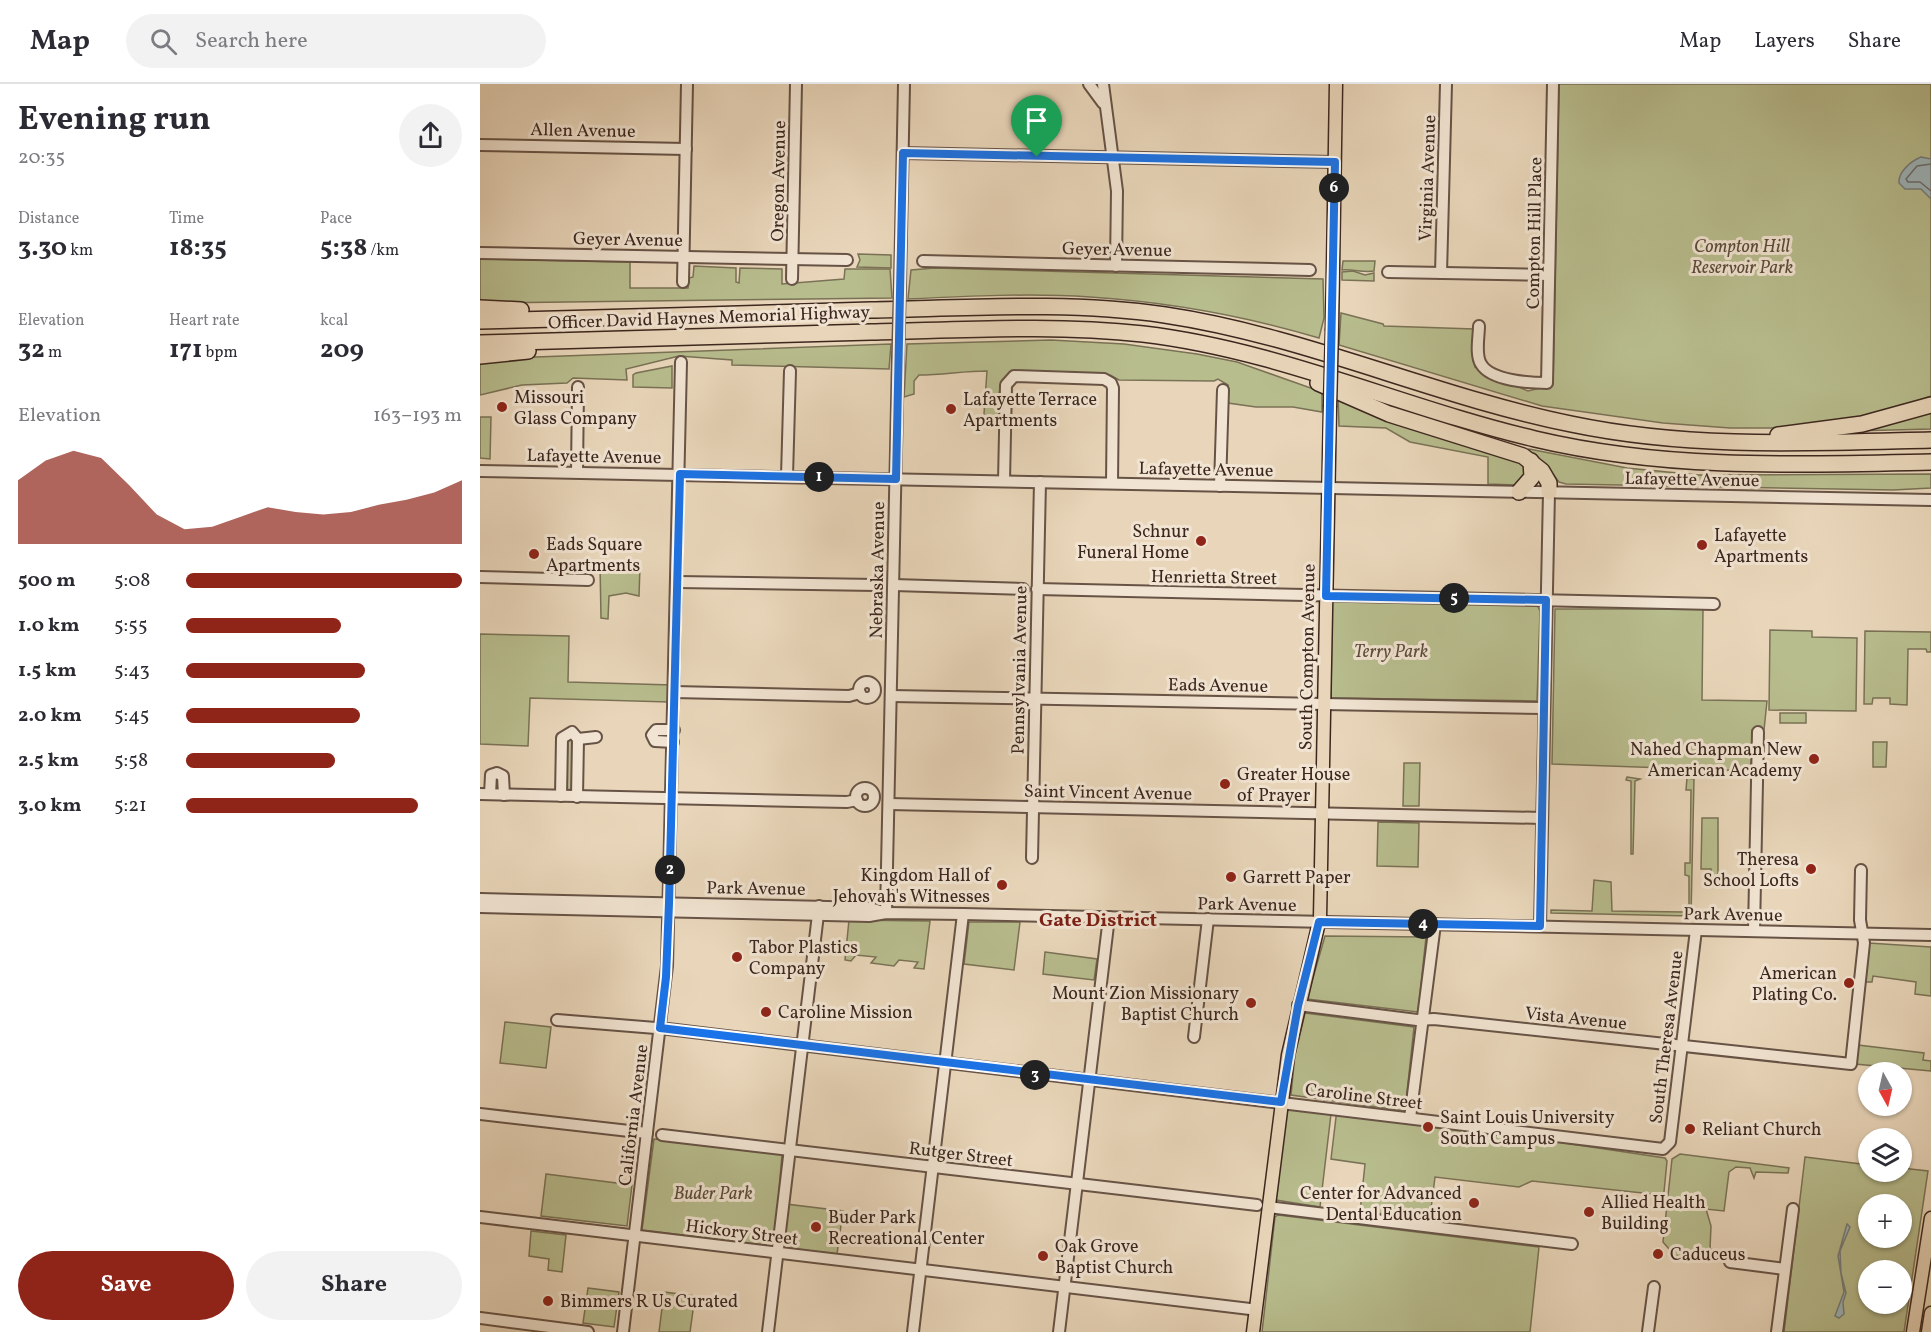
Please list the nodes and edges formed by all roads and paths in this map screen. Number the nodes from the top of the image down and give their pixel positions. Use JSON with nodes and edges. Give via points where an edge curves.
{"nodes":[{"id":1,"x":687,"y":84,"type":"edge"},
{"id":2,"x":796,"y":84,"type":"edge"},
{"id":3,"x":904,"y":84,"type":"edge"},
{"id":4,"x":1089,"y":84,"type":"edge"},
{"id":5,"x":1103,"y":84,"type":"edge"},
{"id":6,"x":1336,"y":84,"type":"edge"},
{"id":7,"x":1446,"y":84,"type":"edge"},
{"id":8,"x":1553,"y":84,"type":"edge"},
{"id":9,"x":1104,"y":104,"type":"junction"},
{"id":10,"x":480,"y":145,"type":"edge"},
{"id":11,"x":686,"y":149,"type":"junction"},
{"id":12,"x":903,"y":153,"type":"junction"},
{"id":13,"x":1113,"y":159,"type":"junction"},
{"id":14,"x":1335,"y":162,"type":"junction"},
{"id":15,"x":480,"y":253,"type":"edge"},
{"id":16,"x":684,"y":257,"type":"junction"},
{"id":17,"x":792,"y":259,"type":"junction"},
{"id":18,"x":847,"y":260,"type":"dead end"},
{"id":19,"x":923,"y":261,"type":"dead end"},
{"id":20,"x":1116,"y":266,"type":"junction"},
{"id":21,"x":1310,"y":270,"type":"dead end"},
{"id":22,"x":1388,"y":272,"type":"dead end"},
{"id":23,"x":1441,"y":273,"type":"junction"},
{"id":24,"x":1549,"y":275,"type":"junction"},
{"id":25,"x":792,"y":279,"type":"dead end"},
{"id":26,"x":683,"y":282,"type":"dead end"},
{"id":27,"x":480,"y":308,"type":"edge"},
{"id":28,"x":556,"y":319,"type":"junction"},
{"id":29,"x":480,"y":321,"type":"edge"},
{"id":30,"x":1479,"y":326,"type":"dead end"},
{"id":31,"x":583,"y":340,"type":"junction"},
{"id":32,"x":480,"y":343,"type":"edge"},
{"id":33,"x":480,"y":356,"type":"edge"},
{"id":34,"x":1276,"y":360,"type":"junction"},
{"id":35,"x":681,"y":362,"type":"dead end"},
{"id":36,"x":790,"y":371,"type":"dead end"},
{"id":37,"x":578,"y":387,"type":"dead end"},
{"id":38,"x":1223,"y":390,"type":"dead end"},
{"id":39,"x":1931,"y":405,"type":"edge"},
{"id":40,"x":1931,"y":440,"type":"edge"},
{"id":41,"x":1725,"y":443,"type":"junction"},
{"id":42,"x":1531,"y":461,"type":"junction"},
{"id":43,"x":1931,"y":462,"type":"edge"},
{"id":44,"x":480,"y":471,"type":"edge"},
{"id":45,"x":577,"y":472,"type":"junction"},
{"id":46,"x":680,"y":474,"type":"junction"},
{"id":47,"x":787,"y":476,"type":"junction"},
{"id":48,"x":896,"y":479,"type":"junction"},
{"id":49,"x":1004,"y":481,"type":"junction"},
{"id":50,"x":1040,"y":482,"type":"junction"},
{"id":51,"x":1112,"y":483,"type":"junction"},
{"id":52,"x":1220,"y":486,"type":"junction"},
{"id":53,"x":1329,"y":488,"type":"junction"},
{"id":54,"x":1519,"y":492,"type":"junction"},
{"id":55,"x":1549,"y":492,"type":"junction"},
{"id":56,"x":1931,"y":500,"type":"edge"},
{"id":57,"x":480,"y":577,"type":"edge"},
{"id":58,"x":588,"y":580,"type":"dead end"},
{"id":59,"x":677,"y":582,"type":"junction"},
{"id":60,"x":876,"y":585,"type":"dead end"},
{"id":61,"x":894,"y":585,"type":"junction"},
{"id":62,"x":1023,"y":589,"type":"dead end"},
{"id":63,"x":1037,"y":589,"type":"junction"},
{"id":64,"x":1326,"y":596,"type":"junction"},
{"id":65,"x":1546,"y":600,"type":"junction"},
{"id":66,"x":1714,"y":604,"type":"dead end"},
{"id":67,"x":675,"y":692,"type":"junction"},
{"id":68,"x":860,"y":693,"type":"dead end"},
{"id":69,"x":891,"y":696,"type":"junction"},
{"id":70,"x":1036,"y":698,"type":"junction"},
{"id":71,"x":1324,"y":704,"type":"junction"},
{"id":72,"x":1544,"y":708,"type":"junction"},
{"id":73,"x":674,"y":730,"type":"junction"},
{"id":74,"x":1758,"y":732,"type":"dead end"},
{"id":75,"x":596,"y":737,"type":"dead end"},
{"id":76,"x":579,"y":739,"type":"junction"},
{"id":77,"x":673,"y":742,"type":"junction"},
{"id":78,"x":485,"y":794,"type":"edge"},
{"id":79,"x":504,"y":795,"type":"junction"},
{"id":80,"x":561,"y":796,"type":"junction"},
{"id":81,"x":577,"y":796,"type":"junction"},
{"id":82,"x":672,"y":799,"type":"junction"},
{"id":83,"x":857,"y":800,"type":"dead end"},
{"id":84,"x":889,"y":804,"type":"junction"},
{"id":85,"x":1033,"y":807,"type":"junction"},
{"id":86,"x":1322,"y":813,"type":"junction"},
{"id":87,"x":1542,"y":818,"type":"junction"},
{"id":88,"x":1032,"y":858,"type":"dead end"},
{"id":89,"x":1861,"y":870,"type":"dead end"},
{"id":90,"x":480,"y":900,"type":"edge"},
{"id":91,"x":480,"y":907,"type":"edge"},
{"id":92,"x":669,"y":907,"type":"junction"},
{"id":93,"x":819,"y":910,"type":"junction"},
{"id":94,"x":886,"y":913,"type":"junction"},
{"id":95,"x":963,"y":914,"type":"junction"},
{"id":96,"x":1109,"y":917,"type":"junction"},
{"id":97,"x":1208,"y":920,"type":"junction"},
{"id":98,"x":1319,"y":922,"type":"junction"},
{"id":99,"x":1435,"y":924,"type":"junction"},
{"id":100,"x":1540,"y":926,"type":"junction"},
{"id":101,"x":1696,"y":930,"type":"junction"},
{"id":102,"x":1754,"y":931,"type":"junction"},
{"id":103,"x":1862,"y":933,"type":"junction"},
{"id":104,"x":1931,"y":935,"type":"edge"},
{"id":105,"x":1298,"y":1005,"type":"junction"},
{"id":106,"x":1423,"y":1019,"type":"junction"},
{"id":107,"x":557,"y":1020,"type":"dead end"},
{"id":108,"x":660,"y":1028,"type":"junction"},
{"id":109,"x":1194,"y":1037,"type":"dead end"},
{"id":110,"x":803,"y":1046,"type":"junction"},
{"id":111,"x":1682,"y":1046,"type":"junction"},
{"id":112,"x":946,"y":1063,"type":"junction"},
{"id":113,"x":1089,"y":1082,"type":"junction"},
{"id":114,"x":1281,"y":1102,"type":"junction"},
{"id":115,"x":480,"y":1114,"type":"edge"},
{"id":116,"x":1410,"y":1118,"type":"junction"},
{"id":117,"x":647,"y":1133,"type":"junction"},
{"id":118,"x":662,"y":1135,"type":"dead end"},
{"id":119,"x":1667,"y":1148,"type":"joint"},
{"id":120,"x":790,"y":1149,"type":"junction"},
{"id":121,"x":934,"y":1167,"type":"junction"},
{"id":122,"x":1077,"y":1184,"type":"junction"},
{"id":123,"x":1262,"y":1206,"type":"junction"},
{"id":124,"x":1793,"y":1209,"type":"dead end"},
{"id":125,"x":480,"y":1217,"type":"edge"},
{"id":126,"x":1931,"y":1218,"type":"edge"},
{"id":127,"x":635,"y":1236,"type":"junction"},
{"id":128,"x":1572,"y":1244,"type":"dead end"},
{"id":129,"x":778,"y":1253,"type":"junction"},
{"id":130,"x":1730,"y":1262,"type":"dead end"},
{"id":131,"x":1785,"y":1269,"type":"junction"},
{"id":132,"x":921,"y":1270,"type":"junction"},
{"id":133,"x":1065,"y":1287,"type":"junction"},
{"id":134,"x":1654,"y":1287,"type":"dead end"},
{"id":135,"x":1250,"y":1309,"type":"dead end"},
{"id":136,"x":1931,"y":1313,"type":"edge"},
{"id":137,"x":480,"y":1318,"type":"edge"},
{"id":138,"x":588,"y":1332,"type":"edge"},
{"id":139,"x":623,"y":1332,"type":"edge"},
{"id":140,"x":768,"y":1332,"type":"edge"},
{"id":141,"x":913,"y":1332,"type":"edge"},
{"id":142,"x":1059,"y":1332,"type":"edge"},
{"id":143,"x":1253,"y":1332,"type":"edge"},
{"id":144,"x":1648,"y":1332,"type":"edge"},
{"id":145,"x":1777,"y":1332,"type":"edge"},
{"id":146,"x":1912,"y":1332,"type":"edge"},
{"id":147,"x":1928,"y":1332,"type":"edge"}],
"edges":[{"from":1,"to":11,"type":"street"},
{"from":2,"to":17,"type":"street","name":"Oregon Avenue"},
{"from":3,"to":12,"type":"street","name":"Nebraska Avenue"},
{"from":4,"to":9,"type":"street"},
{"from":5,"to":9,"type":"street"},
{"from":6,"to":14,"type":"main road","name":"South Compton Avenue"},
{"from":7,"to":23,"type":"street","name":"Virginia Avenue"},
{"from":8,"to":24,"type":"street","name":"Compton Hill Place"},
{"from":9,"to":13,"type":"street"},
{"from":10,"to":11,"type":"street","name":"Allen Avenue"},
{"from":11,"to":16,"type":"street"},
{"from":12,"to":13,"type":"street"},
{"from":12,"to":48,"type":"street","name":"Nebraska Avenue","bridge":true},
{"from":13,"to":14,"type":"street"},
{"from":13,"to":20,"type":"street","via":[[1118,211]]},
{"from":14,"to":53,"type":"main road","name":"South Compton Avenue","bridge":true},
{"from":15,"to":16,"type":"street","name":"Geyer Avenue"},
{"from":16,"to":17,"type":"street","name":"Geyer Avenue"},
{"from":16,"to":26,"type":"street"},
{"from":17,"to":18,"type":"street","name":"Geyer Avenue"},
{"from":17,"to":25,"type":"street","name":"Oregon Avenue"},
{"from":19,"to":20,"type":"street","name":"Geyer Avenue"},
{"from":20,"to":21,"type":"street","name":"Geyer Avenue"},
{"from":22,"to":23,"type":"street"},
{"from":23,"to":24,"type":"street"},
{"from":24,"to":30,"type":"street","name":"Compton Hill Place","via":[[1547,383],[1520,382],[1485,368],[1479,357]]},
{"from":27,"to":28,"type":"highway","via":[[539,312]]},
{"from":28,"to":29,"type":"highway","name":"Officer David Haynes Memorial Highway"},
{"from":28,"to":41,"type":"highway","name":"Officer David Haynes Memorial Highway","via":[[1012,307],[1122,310],[1201,321],[1279,338],[1493,405],[1569,424],[1647,437]]},
{"from":31,"to":32,"type":"highway","name":"Officer David Haynes Memorial Highway"},
{"from":31,"to":33,"type":"highway"},
{"from":31,"to":34,"type":"highway","name":"Officer David Haynes Memorial Highway","via":[[1066,329],[1183,340]]},
{"from":34,"to":42,"type":"highway","via":[[1374,408]]},
{"from":34,"to":43,"type":"highway","name":"Officer David Haynes Memorial Highway","via":[[1495,429],[1610,454],[1724,465]]},
{"from":35,"to":46,"type":"street","name":"California Avenue"},
{"from":36,"to":47,"type":"street"},
{"from":37,"to":45,"type":"street"},
{"from":38,"to":52,"type":"street"},
{"from":39,"to":41,"type":"highway","via":[[1862,424]]},
{"from":40,"to":41,"type":"highway","name":"Officer David Haynes Memorial Highway"},
{"from":42,"to":54,"type":"highway","via":[[1532,477]]},
{"from":42,"to":55,"type":"highway","via":[[1545,476]]},
{"from":44,"to":45,"type":"street","name":"Lafayette Avenue"},
{"from":45,"to":46,"type":"street","name":"Lafayette Avenue"},
{"from":46,"to":47,"type":"street","name":"Lafayette Avenue"},
{"from":46,"to":59,"type":"street","name":"California Avenue"},
{"from":47,"to":48,"type":"street","name":"Lafayette Avenue"},
{"from":48,"to":49,"type":"street","name":"Lafayette Avenue"},
{"from":48,"to":61,"type":"street","name":"Nebraska Avenue"},
{"from":49,"to":50,"type":"street","name":"Lafayette Avenue"},
{"from":49,"to":51,"type":"street","via":[[1006,385],[1014,376],[1104,379],[1111,383]]},
{"from":50,"to":51,"type":"street","name":"Lafayette Avenue"},
{"from":50,"to":63,"type":"street","name":"Pennsylvania Avenue"},
{"from":51,"to":52,"type":"street","name":"Lafayette Avenue"},
{"from":52,"to":53,"type":"street","name":"Lafayette Avenue"},
{"from":53,"to":54,"type":"street","name":"Lafayette Avenue"},
{"from":53,"to":64,"type":"main road","name":"South Compton Avenue"},
{"from":54,"to":55,"type":"street","name":"Lafayette Avenue"},
{"from":55,"to":56,"type":"street","name":"Lafayette Avenue"},
{"from":55,"to":65,"type":"street"},
{"from":57,"to":58,"type":"street"},
{"from":59,"to":60,"type":"street"},
{"from":59,"to":67,"type":"street","name":"California Avenue"},
{"from":61,"to":62,"type":"street"},
{"from":61,"to":69,"type":"street","name":"Nebraska Avenue"},
{"from":63,"to":64,"type":"street","name":"Henrietta Street"},
{"from":63,"to":70,"type":"street","name":"Pennsylvania Avenue"},
{"from":64,"to":65,"type":"street","name":"Henrietta Street"},
{"from":64,"to":71,"type":"main road","name":"South Compton Avenue"},
{"from":65,"to":66,"type":"street","name":"Henrietta Street"},
{"from":65,"to":72,"type":"street"},
{"from":67,"to":68,"type":"street","via":[[849,696]]},
{"from":67,"to":73,"type":"street","name":"California Avenue"},
{"from":69,"to":70,"type":"street","name":"Eads Avenue"},
{"from":69,"to":84,"type":"street","name":"Nebraska Avenue"},
{"from":70,"to":71,"type":"street","name":"Eads Avenue"},
{"from":70,"to":85,"type":"street","name":"Pennsylvania Avenue"},
{"from":71,"to":72,"type":"street","name":"Eads Avenue"},
{"from":71,"to":86,"type":"main road","name":"South Compton Avenue"},
{"from":72,"to":87,"type":"street"},
{"from":73,"to":77,"type":"street","name":"California Avenue"},
{"from":73,"to":77,"type":"street","via":[[656,730],[652,735],[655,741]]},
{"from":74,"to":102,"type":"street"},
{"from":75,"to":76,"type":"street"},
{"from":76,"to":80,"type":"street","via":[[572,732],[562,738]]},
{"from":76,"to":81,"type":"street"},
{"from":77,"to":82,"type":"street","name":"California Avenue"},
{"from":78,"to":79,"type":"street"},
{"from":78,"to":79,"type":"street","via":[[491,775],[497,772],[503,776]]},
{"from":79,"to":80,"type":"street"},
{"from":80,"to":81,"type":"street"},
{"from":81,"to":82,"type":"street"},
{"from":82,"to":83,"type":"street"},
{"from":82,"to":92,"type":"street","name":"California Avenue"},
{"from":84,"to":85,"type":"street","name":"Saint Vincent Avenue"},
{"from":84,"to":94,"type":"street","name":"Nebraska Avenue"},
{"from":85,"to":86,"type":"street","name":"Saint Vincent Avenue"},
{"from":85,"to":88,"type":"street","name":"Pennsylvania Avenue"},
{"from":86,"to":87,"type":"street","name":"Saint Vincent Avenue"},
{"from":86,"to":98,"type":"main road","name":"South Compton Avenue"},
{"from":87,"to":100,"type":"street"},
{"from":89,"to":103,"type":"street"},
{"from":90,"to":92,"type":"street","name":"Park Avenue"},
{"from":91,"to":92,"type":"street","name":"Park Avenue"},
{"from":92,"to":93,"type":"street","name":"Park Avenue"},
{"from":92,"to":108,"type":"street","name":"California Avenue"},
{"from":93,"to":94,"type":"street","name":"Park Avenue","via":[[869,916]]},
{"from":93,"to":110,"type":"street"},
{"from":94,"to":95,"type":"street","name":"Park Avenue"},
{"from":95,"to":96,"type":"street","name":"Park Avenue"},
{"from":95,"to":112,"type":"street"},
{"from":96,"to":97,"type":"street","name":"Park Avenue"},
{"from":96,"to":113,"type":"street"},
{"from":97,"to":98,"type":"street","name":"Park Avenue"},
{"from":97,"to":109,"type":"street"},
{"from":98,"to":99,"type":"street","name":"Park Avenue"},
{"from":98,"to":105,"type":"main road","name":"South Compton Avenue"},
{"from":99,"to":100,"type":"street","name":"Park Avenue"},
{"from":99,"to":106,"type":"street"},
{"from":100,"to":101,"type":"street","name":"Park Avenue"},
{"from":101,"to":102,"type":"street","name":"Park Avenue"},
{"from":101,"to":111,"type":"street","name":"South Theresa Avenue"},
{"from":102,"to":103,"type":"street","name":"Park Avenue"},
{"from":103,"to":104,"type":"street","name":"Park Avenue"},
{"from":103,"to":111,"type":"street","name":"Vista Avenue","via":[[1851,1064]]},
{"from":105,"to":106,"type":"street","name":"Vista Avenue"},
{"from":105,"to":114,"type":"main road","name":"South Compton Avenue"},
{"from":106,"to":111,"type":"street","name":"Vista Avenue"},
{"from":106,"to":116,"type":"street"},
{"from":107,"to":108,"type":"street","name":"Caroline Street"},
{"from":108,"to":110,"type":"street","name":"Caroline Street"},
{"from":108,"to":117,"type":"street","name":"California Avenue"},
{"from":110,"to":112,"type":"street","name":"Caroline Street"},
{"from":110,"to":120,"type":"street"},
{"from":111,"to":119,"type":"street","name":"South Theresa Avenue"},
{"from":112,"to":113,"type":"street","name":"Caroline Street"},
{"from":112,"to":121,"type":"street"},
{"from":113,"to":114,"type":"street","name":"Caroline Street"},
{"from":113,"to":122,"type":"street"},
{"from":114,"to":116,"type":"street","name":"Caroline Street"},
{"from":114,"to":123,"type":"main road","name":"South Compton Avenue"},
{"from":115,"to":117,"type":"street"},
{"from":116,"to":119,"type":"street","name":"Caroline Street"},
{"from":117,"to":127,"type":"street","name":"California Avenue"},
{"from":118,"to":120,"type":"street","name":"Rutger Street"},
{"from":120,"to":121,"type":"street","name":"Rutger Street"},
{"from":120,"to":129,"type":"street"},
{"from":121,"to":122,"type":"street","name":"Rutger Street"},
{"from":121,"to":132,"type":"street"},
{"from":122,"to":123,"type":"street","name":"Rutger Street"},
{"from":122,"to":133,"type":"street"},
{"from":123,"to":128,"type":"street","name":"Rutger Street"},
{"from":123,"to":143,"type":"main road","name":"South Compton Avenue"},
{"from":124,"to":131,"type":"street"},
{"from":125,"to":127,"type":"street","name":"Hickory Street"},
{"from":126,"to":146,"type":"main road"},
{"from":127,"to":129,"type":"street","name":"Hickory Street"},
{"from":127,"to":139,"type":"street","name":"California Avenue"},
{"from":129,"to":132,"type":"street","name":"Hickory Street"},
{"from":129,"to":140,"type":"street"},
{"from":130,"to":131,"type":"street"},
{"from":131,"to":145,"type":"street"},
{"from":132,"to":133,"type":"street","name":"Hickory Street"},
{"from":132,"to":141,"type":"street"},
{"from":133,"to":135,"type":"street","name":"Hickory Street"},
{"from":133,"to":142,"type":"street"},
{"from":134,"to":144,"type":"street"},
{"from":136,"to":147,"type":"main road"},
{"from":137,"to":138,"type":"street"}]}
